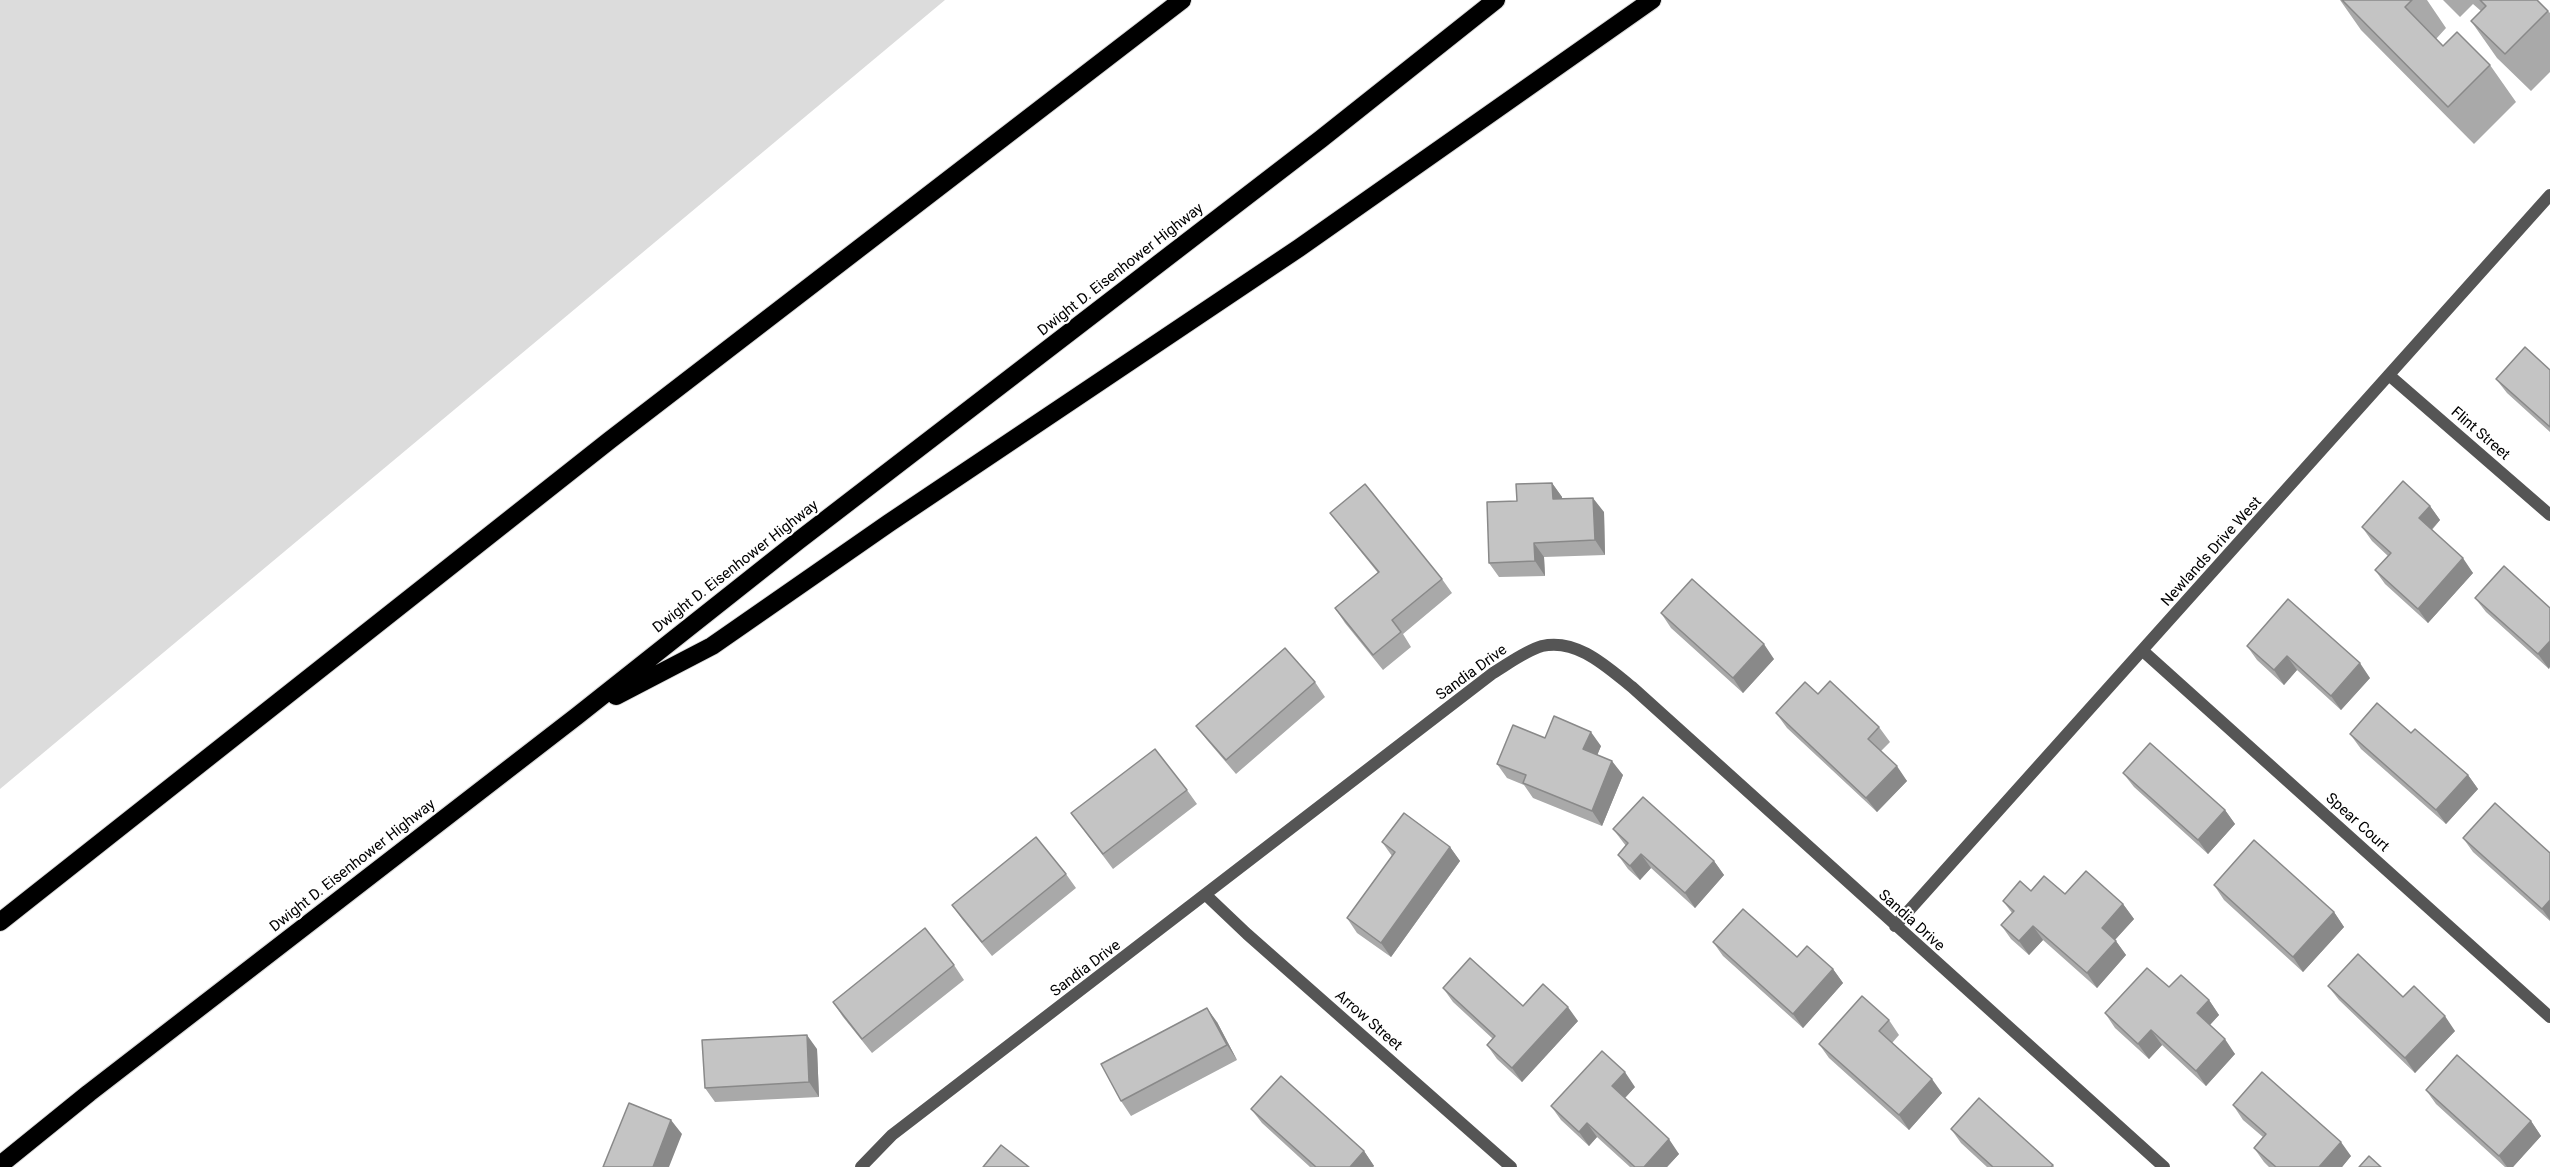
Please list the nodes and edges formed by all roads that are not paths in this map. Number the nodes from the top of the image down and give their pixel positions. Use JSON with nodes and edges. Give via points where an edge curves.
{"nodes":[{"id":1,"x":1182,"y":0,"type":"edge"},
{"id":2,"x":1496,"y":0,"type":"edge"},
{"id":3,"x":1652,"y":0,"type":"edge"},
{"id":4,"x":2550,"y":195,"type":"edge"},
{"id":5,"x":2390,"y":376,"type":"junction"},
{"id":6,"x":2550,"y":515,"type":"edge"},
{"id":7,"x":2143,"y":651,"type":"junction"},
{"id":8,"x":577,"y":716,"type":"junction"},
{"id":9,"x":1207,"y":896,"type":"junction"},
{"id":10,"x":0,"y":922,"type":"edge"},
{"id":11,"x":1895,"y":926,"type":"junction"},
{"id":12,"x":2550,"y":1017,"type":"edge"},
{"id":13,"x":0,"y":1165,"type":"edge"},
{"id":14,"x":861,"y":1167,"type":"edge"},
{"id":15,"x":1511,"y":1167,"type":"edge"},
{"id":16,"x":2164,"y":1167,"type":"edge"}],
"edges":[{"from":1,"to":10,"type":"highway","via":[[610,440]]},
{"from":2,"to":8,"type":"highway","name":"Dwight D. Eisenhower Highway"},
{"from":3,"to":8,"type":"highway","via":[[1299,248],[712,646]]},
{"from":4,"to":5,"type":"street","name":"Newlands Drive West"},
{"from":5,"to":6,"type":"street","name":"Flint Street"},
{"from":5,"to":7,"type":"street","name":"Newlands Drive West"},
{"from":7,"to":11,"type":"street","name":"Newlands Drive West"},
{"from":7,"to":12,"type":"street","name":"Spear Court"},
{"from":8,"to":13,"type":"highway","name":"Dwight D. Eisenhower Highway"},
{"from":9,"to":11,"type":"street","name":"Sandia Drive","via":[[1493,674],[1542,646],[1564,645],[1586,652],[1632,687]]},
{"from":9,"to":14,"type":"street","name":"Sandia Drive","via":[[892,1135]]},
{"from":9,"to":15,"type":"street","name":"Arrow Street"},
{"from":11,"to":16,"type":"street","name":"Sandia Drive"}]}
